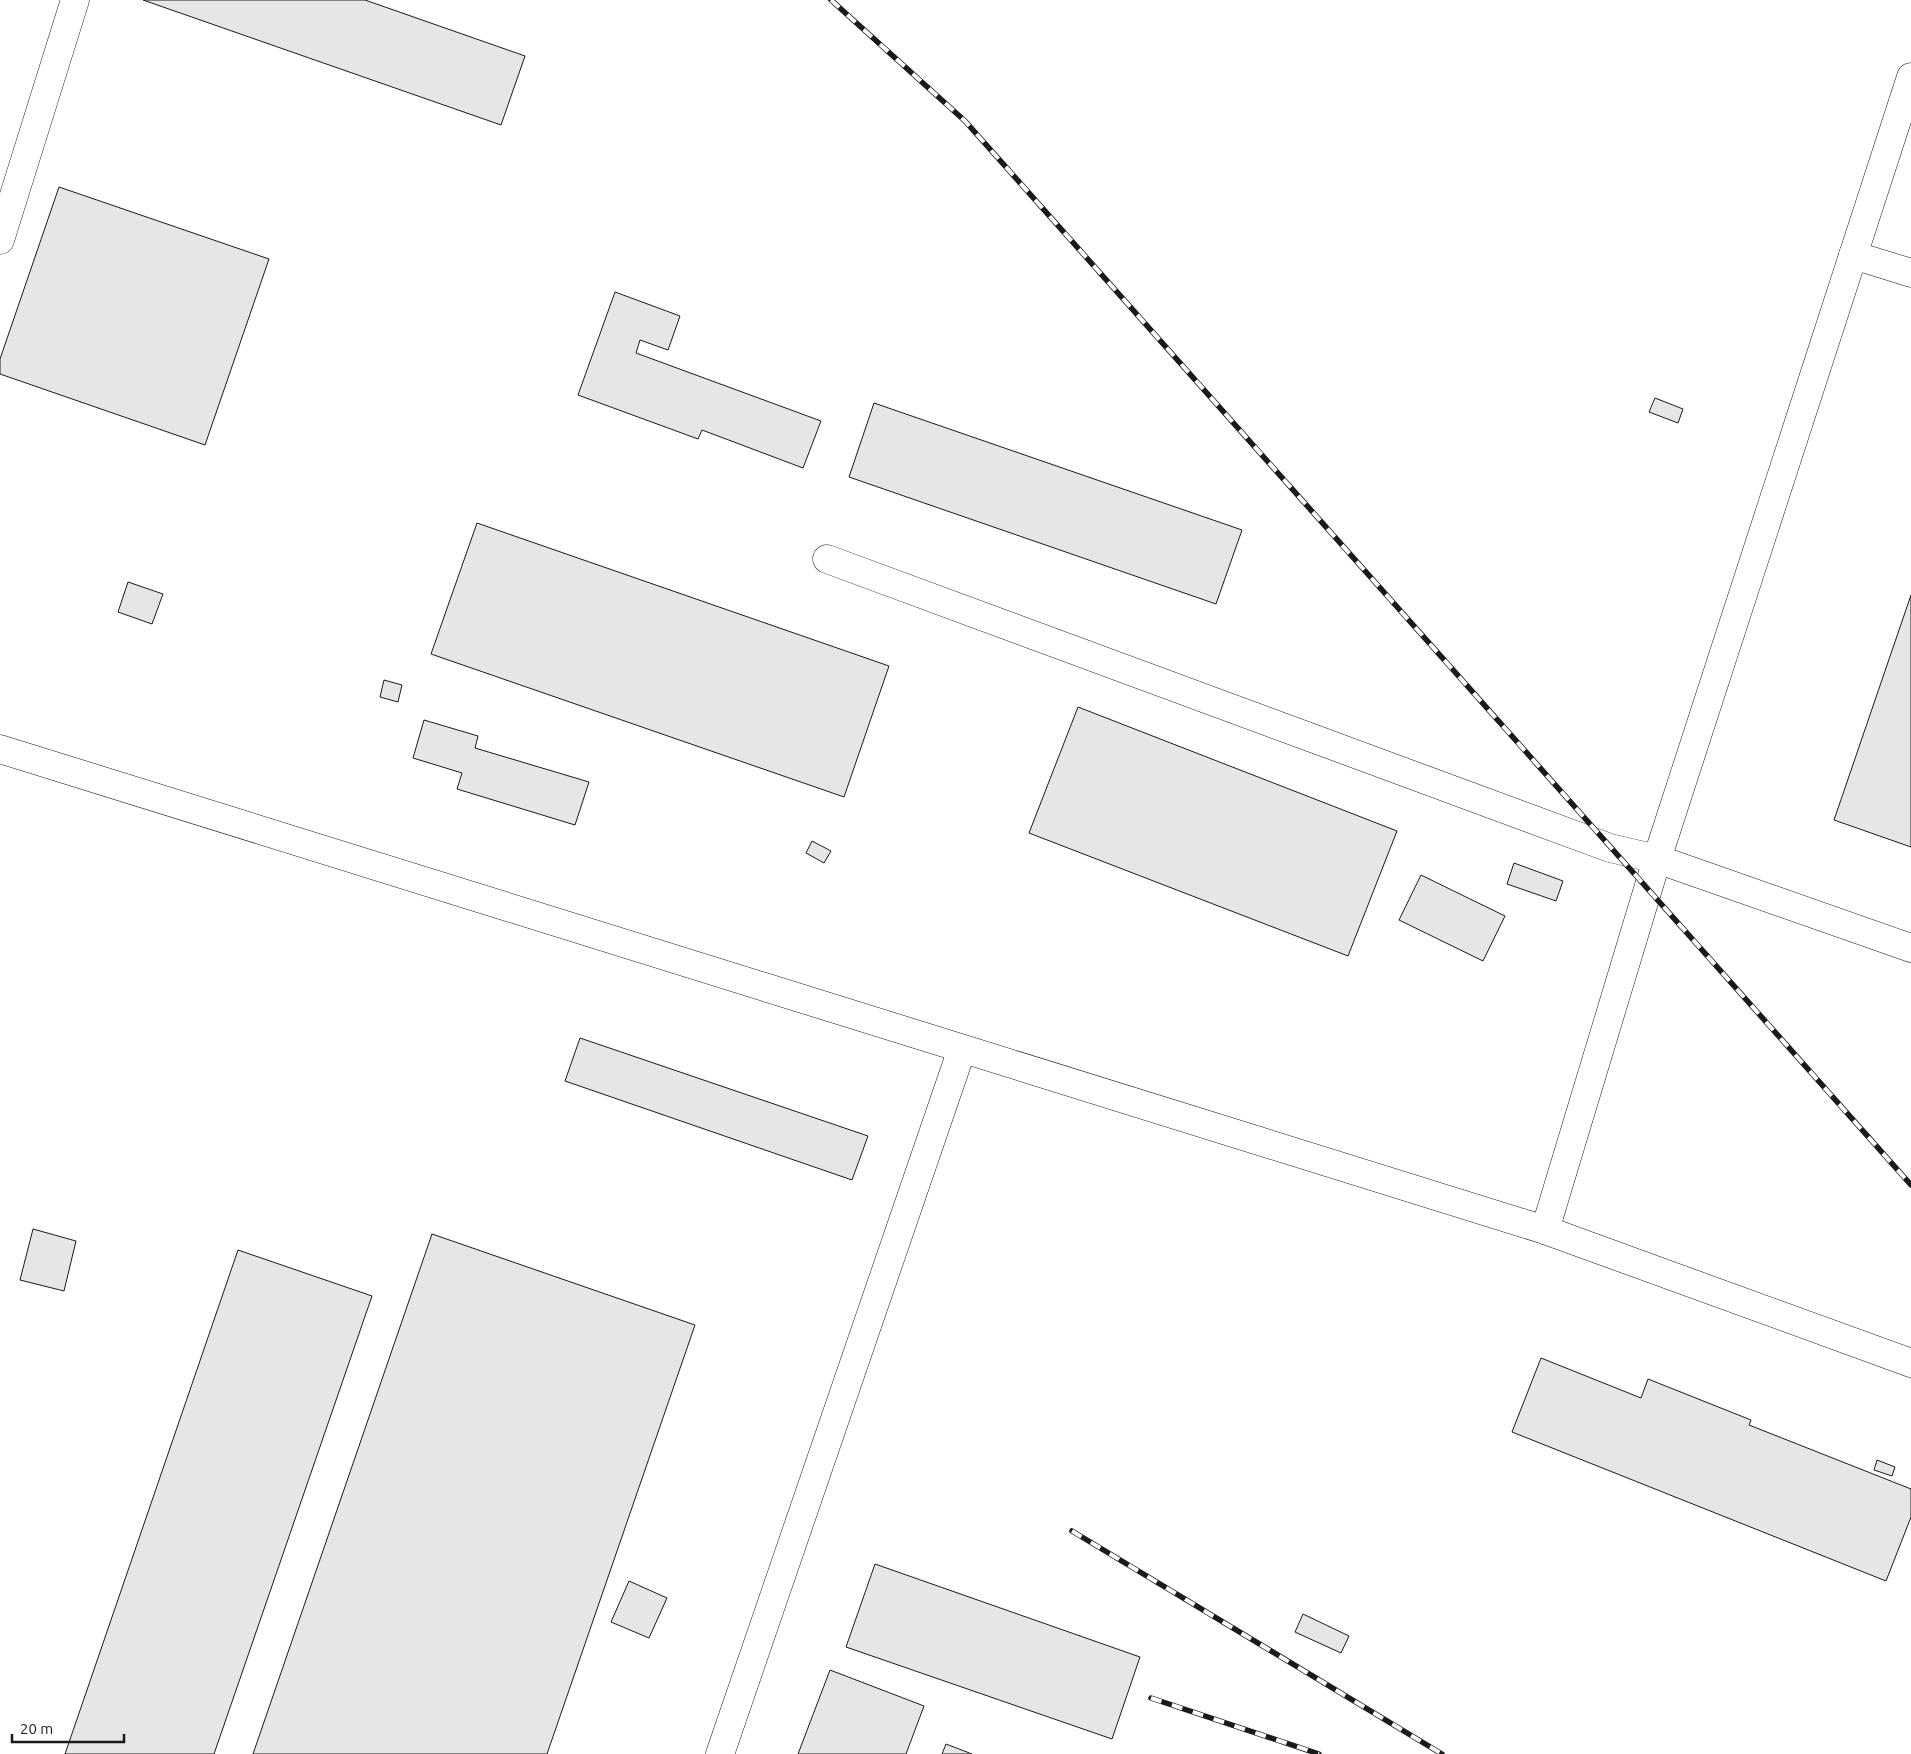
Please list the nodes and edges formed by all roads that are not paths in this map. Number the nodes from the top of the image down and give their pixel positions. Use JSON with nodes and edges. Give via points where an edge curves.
{"nodes":[{"id":1,"x":75,"y":0,"type":"edge"},
{"id":2,"x":1911,"y":77,"type":"edge"},
{"id":3,"x":0,"y":240,"type":"edge"},
{"id":4,"x":1853,"y":254,"type":"junction"},
{"id":5,"x":1911,"y":273,"type":"edge"},
{"id":6,"x":827,"y":559,"type":"dead end"},
{"id":7,"x":0,"y":749,"type":"edge"},
{"id":8,"x":1657,"y":860,"type":"junction"},
{"id":9,"x":1911,"y":948,"type":"edge"},
{"id":10,"x":962,"y":1049,"type":"junction"},
{"id":11,"x":1545,"y":1230,"type":"junction"},
{"id":12,"x":1911,"y":1363,"type":"edge"},
{"id":13,"x":720,"y":1754,"type":"edge"}],
"edges":[{"from":1,"to":3,"type":"lane"},
{"from":2,"to":4,"type":"lane"},
{"from":4,"to":5,"type":"lane"},
{"from":4,"to":8,"type":"lane"},
{"from":6,"to":8,"type":"lane","via":[[1600,844]]},
{"from":7,"to":10,"type":"lane"},
{"from":8,"to":9,"type":"lane"},
{"from":8,"to":11,"type":"lane"},
{"from":10,"to":11,"type":"lane"},
{"from":10,"to":13,"type":"lane"},
{"from":11,"to":12,"type":"lane"}]}
